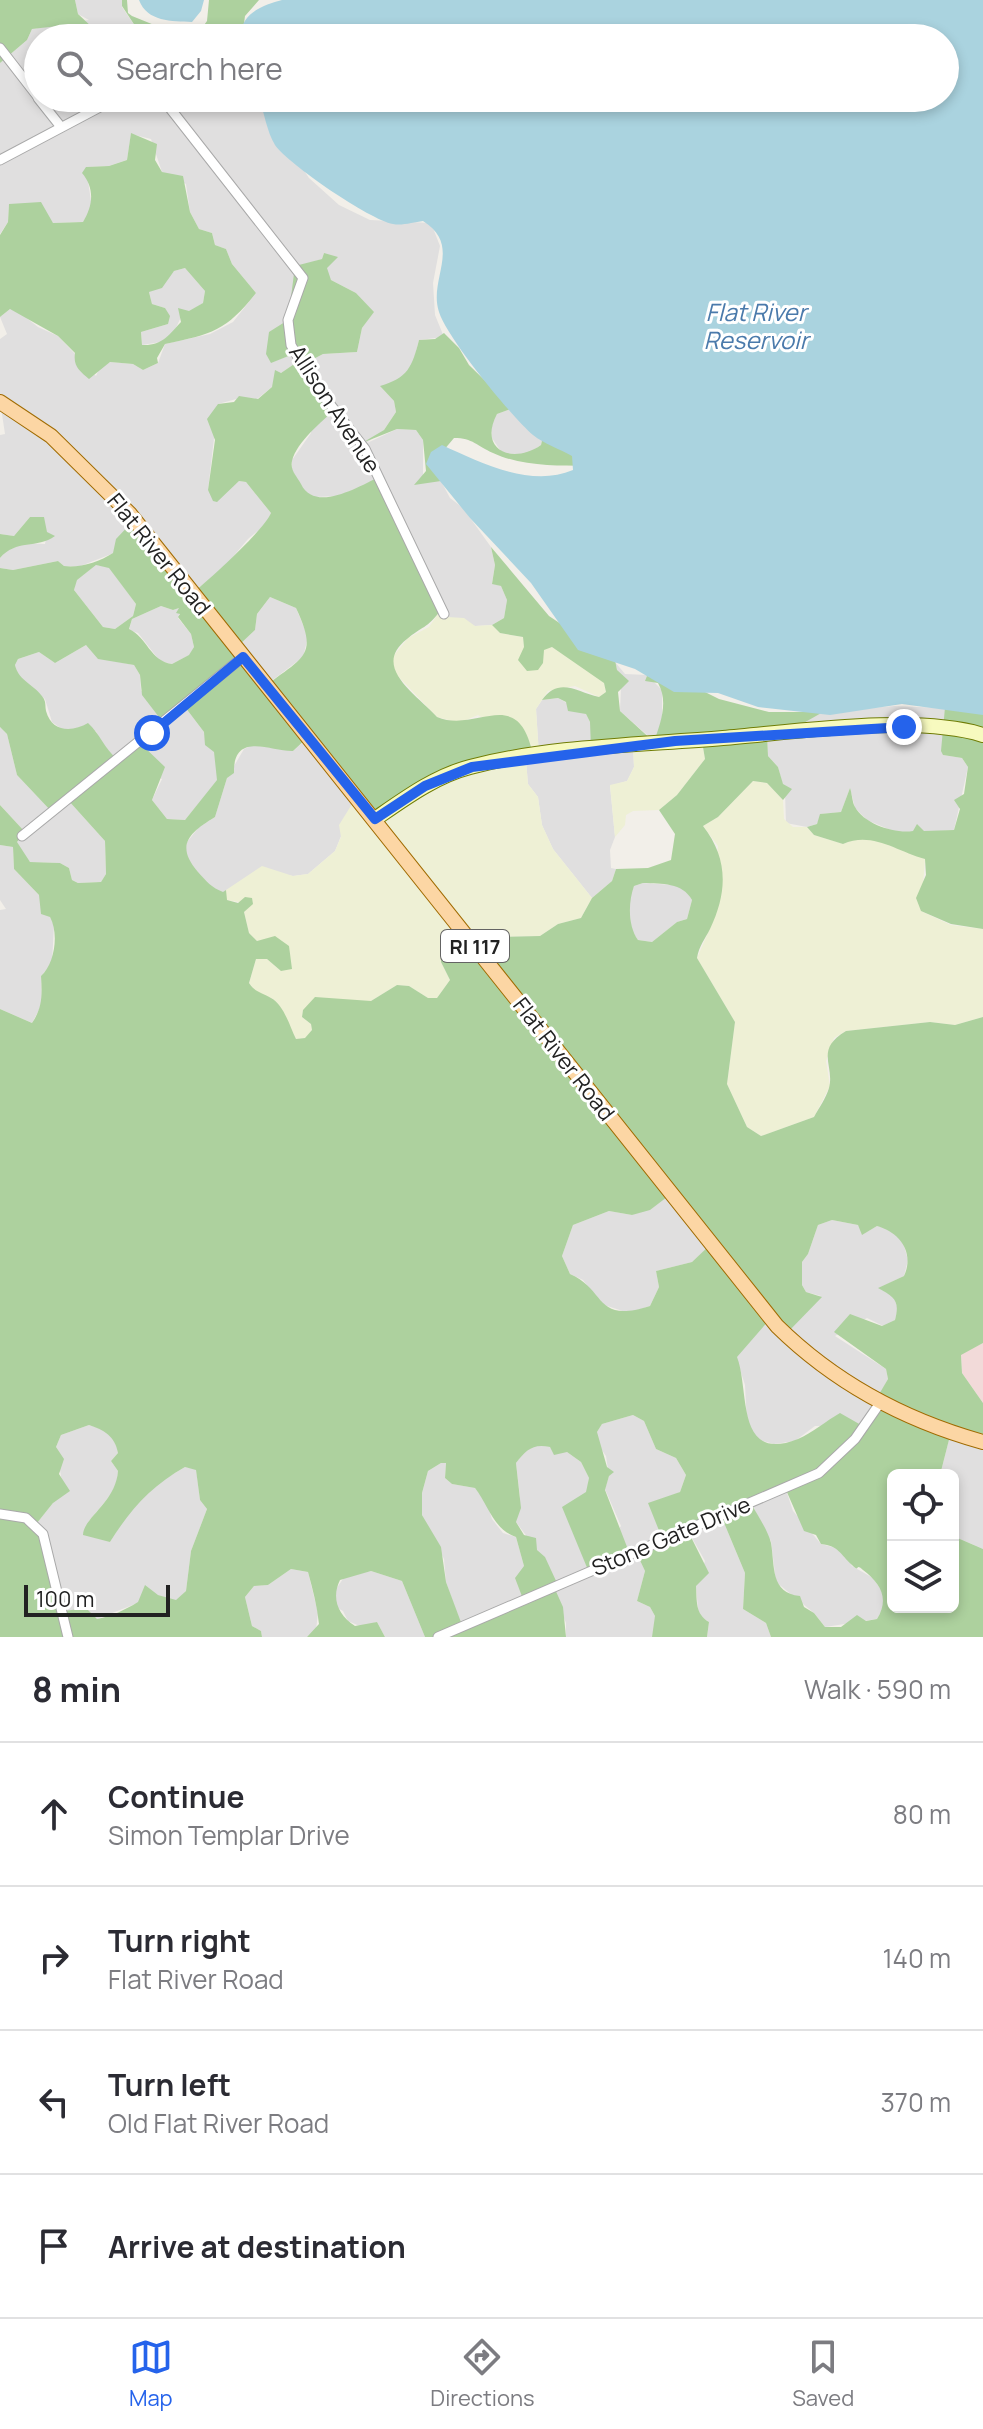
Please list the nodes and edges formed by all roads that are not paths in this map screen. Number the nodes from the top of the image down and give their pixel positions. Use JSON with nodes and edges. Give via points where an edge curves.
{"nodes":[{"id":1,"x":0,"y":48,"type":"edge"},
{"id":2,"x":24,"y":80,"type":"edge"},
{"id":3,"x":49,"y":112,"type":"edge"},
{"id":4,"x":90,"y":112,"type":"edge"},
{"id":5,"x":173,"y":112,"type":"edge"},
{"id":6,"x":61,"y":127,"type":"junction"},
{"id":7,"x":0,"y":160,"type":"edge"},
{"id":8,"x":0,"y":402,"type":"edge"},
{"id":9,"x":444,"y":614,"type":"dead end"},
{"id":10,"x":243,"y":657,"type":"junction"},
{"id":11,"x":983,"y":735,"type":"edge"},
{"id":12,"x":375,"y":819,"type":"junction"},
{"id":13,"x":22,"y":836,"type":"dead end"},
{"id":14,"x":880,"y":1403,"type":"junction"},
{"id":15,"x":983,"y":1442,"type":"edge"},
{"id":16,"x":0,"y":1514,"type":"edge"},
{"id":17,"x":68,"y":1637,"type":"edge"},
{"id":18,"x":438,"y":1637,"type":"edge"}],
"edges":[{"from":1,"to":2,"type":"street"},
{"from":3,"to":6,"type":"street"},
{"from":4,"to":6,"type":"street"},
{"from":5,"to":9,"type":"street","name":"Allison Avenue","via":[[303,278],[288,320],[291,345],[365,449]]},
{"from":6,"to":7,"type":"street"},
{"from":8,"to":10,"type":"main road","name":"Flat River Road","number":"RI 117","via":[[51,436],[96,478]]},
{"from":10,"to":12,"type":"main road","name":"Flat River Road","number":"RI 117"},
{"from":10,"to":13,"type":"street"},
{"from":11,"to":12,"type":"street","via":[[949,728],[871,727],[525,758],[457,771]]},
{"from":12,"to":14,"type":"main road","name":"Flat River Road","number":"RI 117","via":[[777,1326],[842,1381]]},
{"from":14,"to":15,"type":"main road","name":"Flat River Road","number":"RI 117"},
{"from":14,"to":18,"type":"street","name":"Stone Gate Drive","via":[[855,1439],[819,1473]]},
{"from":16,"to":17,"type":"street","via":[[26,1518],[43,1534]]}]}
